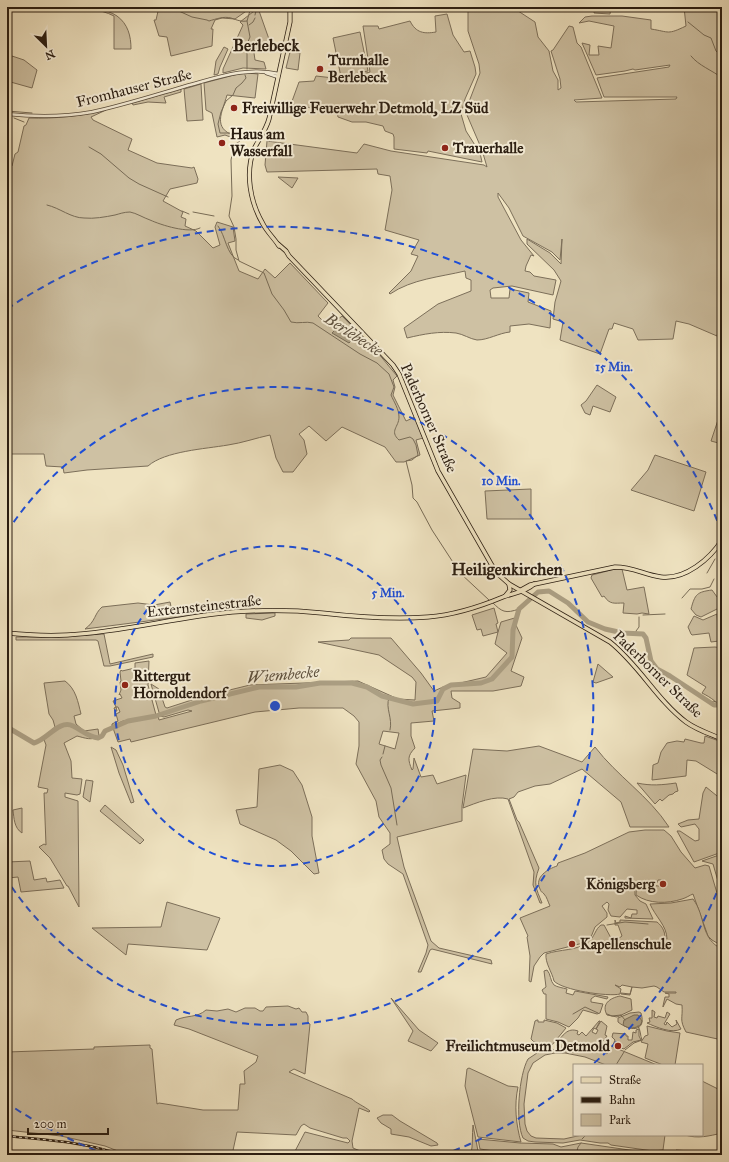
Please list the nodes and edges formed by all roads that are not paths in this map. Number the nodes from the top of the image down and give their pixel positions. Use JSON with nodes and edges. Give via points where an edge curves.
{"nodes":[{"id":1,"x":290,"y":7,"type":"edge"},
{"id":2,"x":279,"y":76,"type":"junction"},
{"id":3,"x":7,"y":114,"type":"edge"},
{"id":4,"x":722,"y":540,"type":"edge"},
{"id":5,"x":509,"y":584,"type":"junction"},
{"id":6,"x":521,"y":591,"type":"junction"},
{"id":7,"x":506,"y":596,"type":"junction"},
{"id":8,"x":7,"y":633,"type":"edge"},
{"id":9,"x":722,"y":739,"type":"edge"},
{"id":10,"x":7,"y":763,"type":"edge"},
{"id":11,"x":7,"y":791,"type":"edge"}],
"edges":[{"from":1,"to":2,"type":"main road","name":"Paderborner Straße","via":[[290,22]]},
{"from":2,"to":3,"type":"street","name":"Fromhauser Straße","via":[[271,72],[236,73],[77,114]]},
{"from":2,"to":5,"type":"main road","name":"Paderborner Straße","via":[[268,125],[254,152],[250,169],[252,198],[258,215],[278,244],[396,369],[438,471],[494,569]]},
{"from":4,"to":6,"type":"main road","name":"Externsteinestraße","via":[[707,558],[694,568],[678,575],[661,577],[629,568],[615,568],[534,584],[526,586]]},
{"from":5,"to":6,"type":"main road","name":"Paderborner Straße"},
{"from":5,"to":7,"type":"main road","via":[[510,590]]},
{"from":6,"to":7,"type":"main road","name":"Externsteinestraße"},
{"from":6,"to":9,"type":"main road","name":"Paderborner Straße","via":[[610,642],[680,717]]},
{"from":7,"to":8,"type":"main road","name":"Externsteinestraße","via":[[469,610],[405,618],[297,611],[231,612],[52,636]]},
{"from":10,"to":11,"type":"street"}]}
